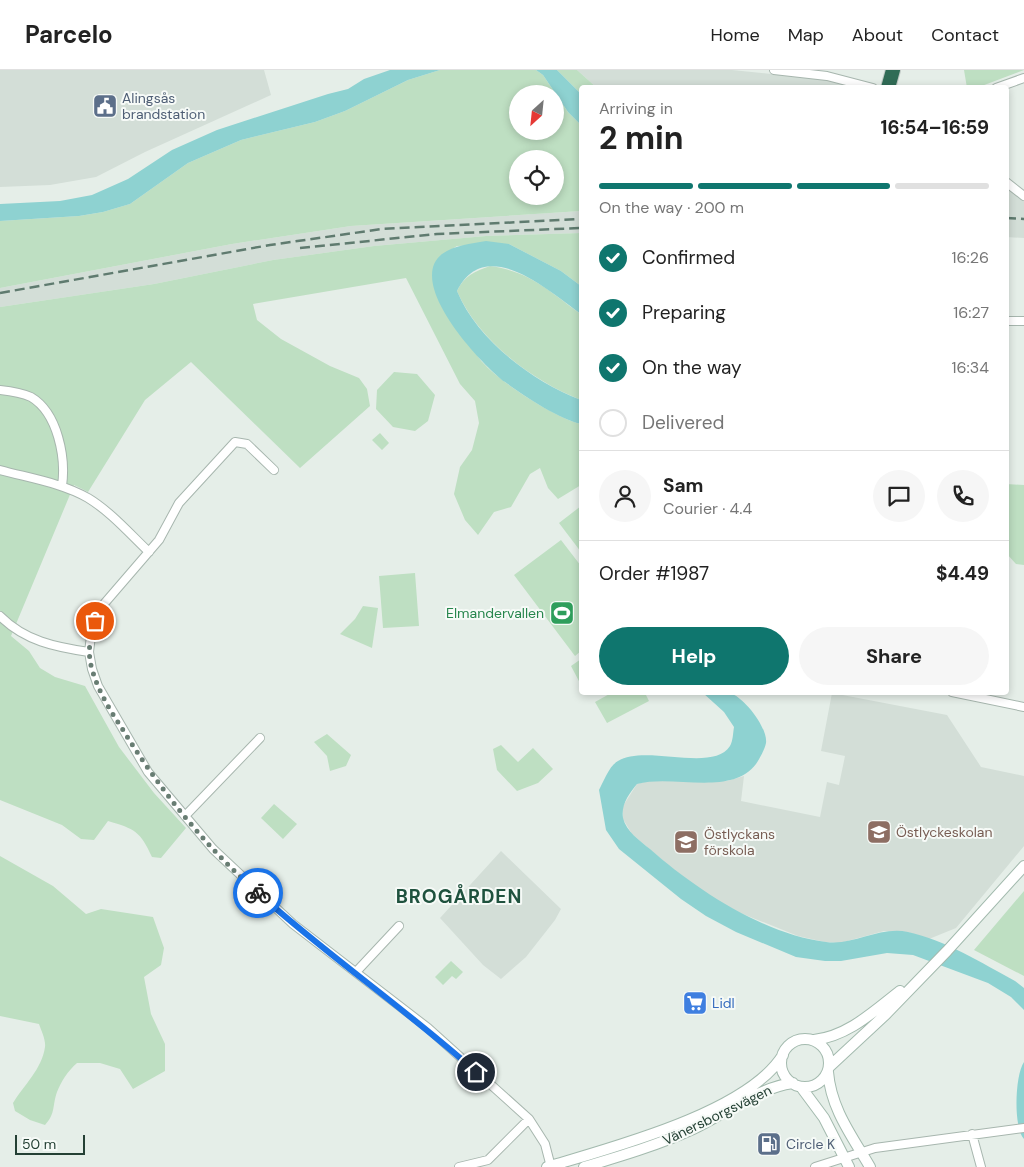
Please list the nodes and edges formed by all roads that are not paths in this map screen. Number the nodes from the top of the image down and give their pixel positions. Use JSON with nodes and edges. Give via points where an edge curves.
{"nodes":[{"id":1,"x":774,"y":70,"type":"edge"},
{"id":2,"x":891,"y":71,"type":"edge"},
{"id":3,"x":1024,"y":78,"type":"edge"},
{"id":4,"x":862,"y":85,"type":"edge"},
{"id":5,"x":889,"y":85,"type":"edge"},
{"id":6,"x":1004,"y":85,"type":"edge"},
{"id":7,"x":1009,"y":184,"type":"edge"},
{"id":8,"x":1024,"y":196,"type":"edge"},
{"id":9,"x":1009,"y":321,"type":"edge"},
{"id":10,"x":1024,"y":321,"type":"edge"},
{"id":11,"x":0,"y":390,"type":"edge"},
{"id":12,"x":0,"y":470,"type":"edge"},
{"id":13,"x":274,"y":470,"type":"dead end"},
{"id":14,"x":62,"y":486,"type":"junction"},
{"id":15,"x":149,"y":552,"type":"junction"},
{"id":16,"x":0,"y":616,"type":"edge"},
{"id":17,"x":88,"y":652,"type":"junction"},
{"id":18,"x":966,"y":695,"type":"edge"},
{"id":19,"x":1024,"y":707,"type":"edge"},
{"id":20,"x":260,"y":738,"type":"dead end"},
{"id":21,"x":185,"y":816,"type":"junction"},
{"id":22,"x":1024,"y":866,"type":"edge"},
{"id":23,"x":399,"y":926,"type":"dead end"},
{"id":24,"x":356,"y":972,"type":"junction"},
{"id":25,"x":921,"y":976,"type":"junction"},
{"id":26,"x":814,"y":1040,"type":"junction"},
{"id":27,"x":783,"y":1054,"type":"junction"},
{"id":28,"x":828,"y":1070,"type":"junction"},
{"id":29,"x":797,"y":1085,"type":"junction"},
{"id":30,"x":528,"y":1119,"type":"junction"},
{"id":31,"x":1024,"y":1128,"type":"edge"},
{"id":32,"x":972,"y":1134,"type":"junction"},
{"id":33,"x":861,"y":1152,"type":"junction"},
{"id":34,"x":847,"y":1162,"type":"edge"},
{"id":35,"x":459,"y":1167,"type":"edge"},
{"id":36,"x":549,"y":1167,"type":"edge"},
{"id":37,"x":584,"y":1167,"type":"edge"},
{"id":38,"x":815,"y":1167,"type":"edge"},
{"id":39,"x":870,"y":1167,"type":"edge"},
{"id":40,"x":981,"y":1167,"type":"edge"}],
"edges":[{"from":1,"to":4,"type":"street","via":[[827,76]]},
{"from":2,"to":5,"type":"highway"},
{"from":3,"to":6,"type":"street"},
{"from":7,"to":8,"type":"street"},
{"from":9,"to":10,"type":"street"},
{"from":11,"to":14,"type":"street","via":[[30,397],[45,409],[59,442],[64,472]]},
{"from":12,"to":14,"type":"street"},
{"from":13,"to":15,"type":"street","via":[[247,444],[235,442],[178,503],[166,530]]},
{"from":14,"to":15,"type":"street","via":[[101,507]]},
{"from":15,"to":17,"type":"street","via":[[102,605]]},
{"from":16,"to":17,"type":"street","via":[[35,640]]},
{"from":17,"to":21,"type":"street","via":[[98,686],[116,719],[148,772]]},
{"from":18,"to":19,"type":"street"},
{"from":20,"to":21,"type":"street"},
{"from":21,"to":24,"type":"street","via":[[249,885],[293,924]]},
{"from":22,"to":25,"type":"main road"},
{"from":23,"to":24,"type":"street"},
{"from":24,"to":30,"type":"street","via":[[428,1028]]},
{"from":25,"to":26,"type":"main road","via":[[850,1029],[839,1035]]},
{"from":25,"to":28,"type":"main road"},
{"from":26,"to":27,"type":"main road","via":[[795,1041]]},
{"from":26,"to":28,"type":"main road","via":[[826,1051]]},
{"from":27,"to":29,"type":"main road","via":[[783,1071]]},
{"from":27,"to":36,"type":"main road","name":"Vänersborgsvägen","via":[[778,1062],[739,1094],[696,1116],[646,1137]]},
{"from":28,"to":29,"type":"main road","via":[[820,1082],[808,1087]]},
{"from":28,"to":33,"type":"main road","via":[[830,1093],[837,1111]]},
{"from":29,"to":34,"type":"main road","via":[[824,1118]]},
{"from":29,"to":37,"type":"main road","name":"Vänersborgsvägen","via":[[774,1087],[664,1142]]},
{"from":30,"to":35,"type":"street","via":[[488,1160]]},
{"from":30,"to":36,"type":"street","via":[[545,1144]]},
{"from":31,"to":32,"type":"street"},
{"from":32,"to":33,"type":"street"},
{"from":32,"to":40,"type":"street"},
{"from":33,"to":34,"type":"street"},
{"from":33,"to":39,"type":"main road"},
{"from":34,"to":38,"type":"street"}]}
